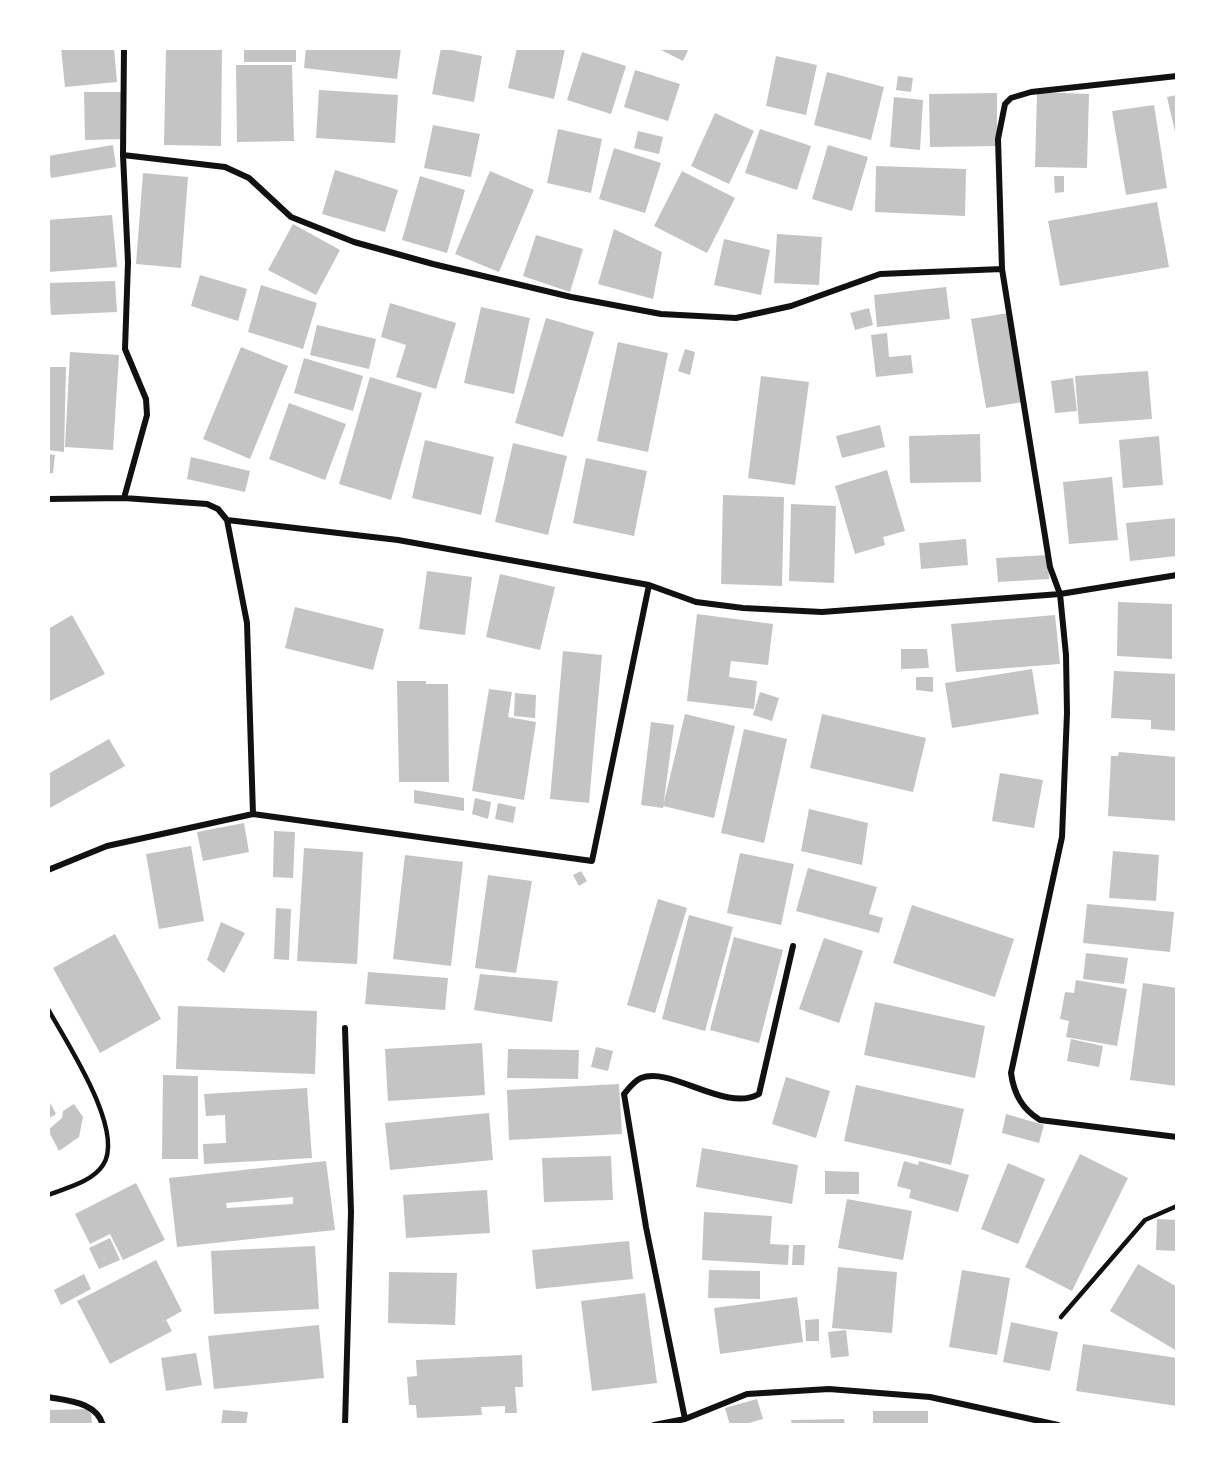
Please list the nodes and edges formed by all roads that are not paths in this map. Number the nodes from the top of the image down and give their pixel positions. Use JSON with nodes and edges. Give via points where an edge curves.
{"nodes":[{"id":1,"x":124,"y":48,"type":"edge"},
{"id":2,"x":1177,"y":76,"type":"edge"},
{"id":3,"x":123,"y":154,"type":"junction"},
{"id":4,"x":1002,"y":269,"type":"junction"},
{"id":5,"x":124,"y":498,"type":"junction"},
{"id":6,"x":48,"y":499,"type":"edge"},
{"id":7,"x":227,"y":520,"type":"junction"},
{"id":8,"x":1177,"y":575,"type":"edge"},
{"id":9,"x":649,"y":585,"type":"junction"},
{"id":10,"x":1060,"y":594,"type":"junction"},
{"id":11,"x":253,"y":814,"type":"junction"},
{"id":12,"x":48,"y":870,"type":"edge"},
{"id":13,"x":794,"y":946,"type":"dead end"},
{"id":14,"x":48,"y":1009,"type":"edge"},
{"id":15,"x":345,"y":1028,"type":"dead end"},
{"id":16,"x":1177,"y":1137,"type":"edge"},
{"id":17,"x":48,"y":1195,"type":"edge"},
{"id":18,"x":1177,"y":1206,"type":"edge"},
{"id":19,"x":1061,"y":1317,"type":"dead end"},
{"id":20,"x":48,"y":1398,"type":"edge"},
{"id":21,"x":685,"y":1419,"type":"junction"},
{"id":22,"x":103,"y":1425,"type":"edge"},
{"id":23,"x":345,"y":1425,"type":"edge"},
{"id":24,"x":654,"y":1425,"type":"edge"},
{"id":25,"x":1058,"y":1425,"type":"edge"}],
"edges":[{"from":1,"to":3,"type":"street"},
{"from":2,"to":4,"type":"street","via":[[1031,92],[1005,104],[998,140]]},
{"from":3,"to":4,"type":"street","via":[[225,167],[249,178],[291,217],[354,242],[479,275],[661,314],[736,318],[790,306],[880,274]]},
{"from":3,"to":5,"type":"street","via":[[128,262],[125,349],[146,399],[147,415]]},
{"from":4,"to":10,"type":"street","via":[[1050,567]]},
{"from":5,"to":6,"type":"street"},
{"from":5,"to":7,"type":"street","via":[[207,504]]},
{"from":7,"to":9,"type":"street","via":[[398,540]]},
{"from":7,"to":11,"type":"street","via":[[247,623]]},
{"from":8,"to":10,"type":"street"},
{"from":9,"to":10,"type":"street","via":[[696,602],[822,612]]},
{"from":9,"to":11,"type":"street","via":[[592,861]]},
{"from":10,"to":16,"type":"street","via":[[1067,713],[1062,837],[1011,1073],[1013,1089],[1030,1114],[1040,1120]]},
{"from":11,"to":12,"type":"street","via":[[107,846]]},
{"from":13,"to":21,"type":"street","via":[[759,1094],[751,1099],[737,1098],[657,1075],[642,1077],[624,1094]]},
{"from":14,"to":17,"type":"lane","via":[[93,1092],[108,1135],[105,1162],[98,1171]]},
{"from":15,"to":23,"type":"street","via":[[351,1212]]},
{"from":18,"to":19,"type":"lane","via":[[1145,1220]]},
{"from":20,"to":22,"type":"street","via":[[94,1409]]},
{"from":21,"to":24,"type":"street"},
{"from":21,"to":25,"type":"street","via":[[747,1394],[830,1389],[930,1397]]}]}
